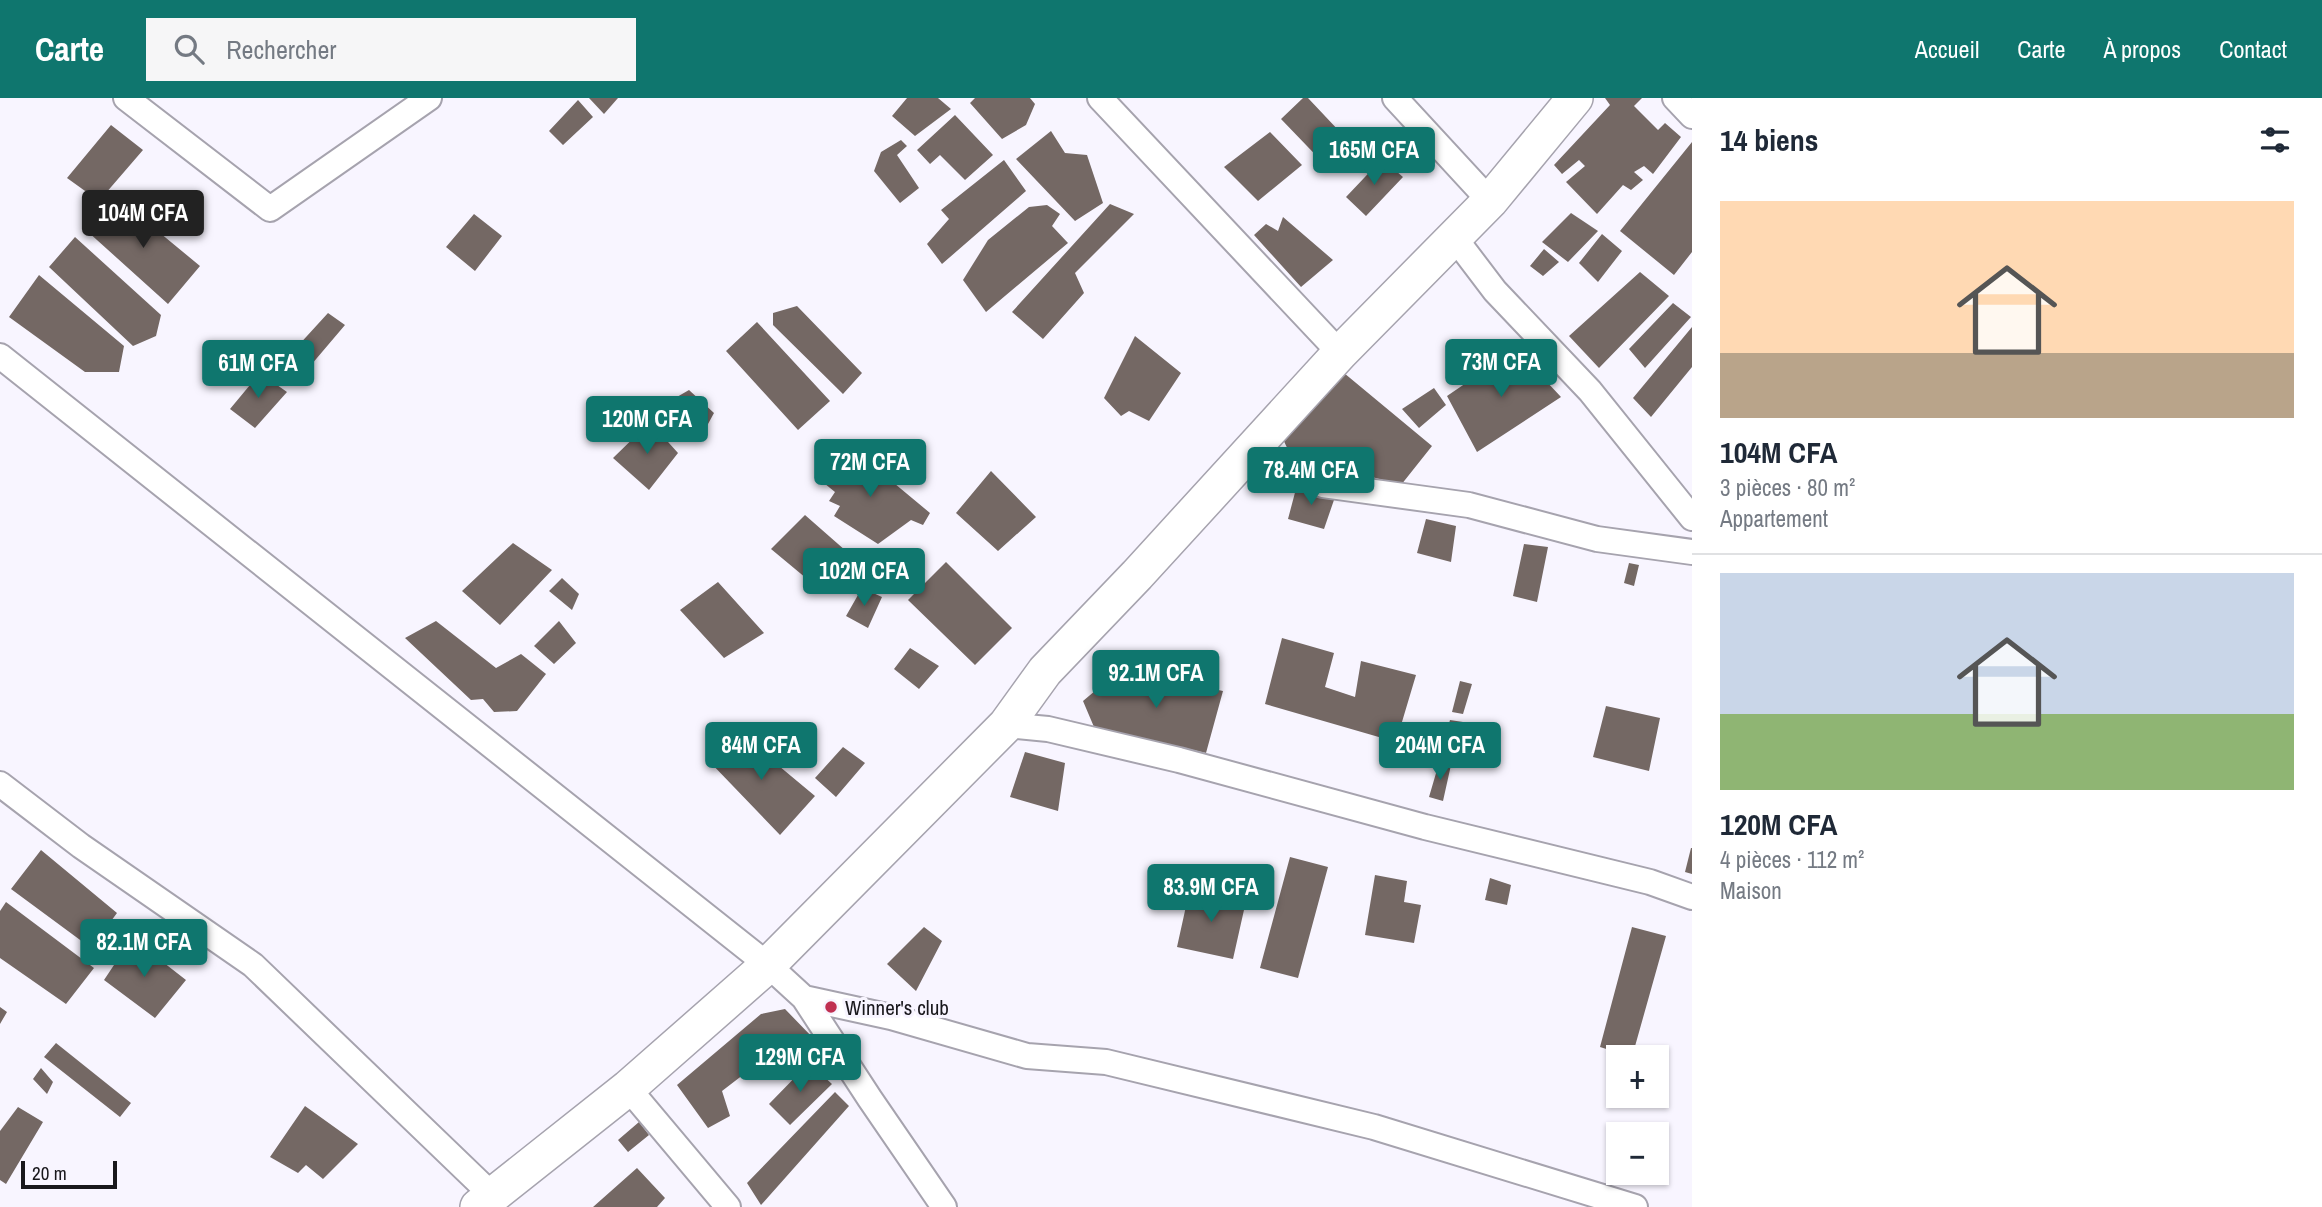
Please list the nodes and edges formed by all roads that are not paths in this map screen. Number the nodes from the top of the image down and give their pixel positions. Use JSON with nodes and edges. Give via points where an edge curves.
{"nodes":[{"id":1,"x":126,"y":98,"type":"edge"},
{"id":2,"x":429,"y":98,"type":"edge"},
{"id":3,"x":1100,"y":98,"type":"edge"},
{"id":4,"x":1395,"y":98,"type":"edge"},
{"id":5,"x":1574,"y":98,"type":"edge"},
{"id":6,"x":1675,"y":98,"type":"edge"},
{"id":7,"x":1692,"y":116,"type":"edge"},
{"id":8,"x":1490,"y":201,"type":"junction"},
{"id":9,"x":1454,"y":237,"type":"junction"},
{"id":10,"x":1340,"y":353,"type":"junction"},
{"id":11,"x":0,"y":356,"type":"edge"},
{"id":12,"x":1247,"y":454,"type":"junction"},
{"id":13,"x":1692,"y":518,"type":"edge"},
{"id":14,"x":1692,"y":552,"type":"edge"},
{"id":15,"x":1006,"y":725,"type":"junction"},
{"id":16,"x":0,"y":784,"type":"edge"},
{"id":17,"x":1692,"y":897,"type":"edge"},
{"id":18,"x":768,"y":965,"type":"junction"},
{"id":19,"x":804,"y":998,"type":"junction"},
{"id":20,"x":628,"y":1088,"type":"junction"},
{"id":21,"x":485,"y":1201,"type":"edge"},
{"id":22,"x":728,"y":1207,"type":"edge"},
{"id":23,"x":944,"y":1207,"type":"edge"},
{"id":24,"x":1635,"y":1207,"type":"edge"}],
"edges":[{"from":1,"to":2,"type":"street","via":[[270,209]]},
{"from":3,"to":10,"type":"street"},
{"from":4,"to":8,"type":"street"},
{"from":5,"to":8,"type":"main road"},
{"from":6,"to":7,"type":"street"},
{"from":8,"to":9,"type":"main road"},
{"from":9,"to":10,"type":"main road"},
{"from":9,"to":13,"type":"street","via":[[1495,291],[1590,391]]},
{"from":10,"to":12,"type":"main road"},
{"from":11,"to":18,"type":"street"},
{"from":12,"to":14,"type":"street","via":[[1324,485],[1469,505],[1597,539]]},
{"from":12,"to":15,"type":"main road","via":[[1045,671]]},
{"from":15,"to":17,"type":"street","via":[[1048,729],[1179,760],[1650,882]]},
{"from":15,"to":18,"type":"main road"},
{"from":16,"to":21,"type":"street","via":[[253,965]]},
{"from":18,"to":19,"type":"street"},
{"from":18,"to":20,"type":"main road"},
{"from":19,"to":23,"type":"street"},
{"from":19,"to":24,"type":"street","via":[[891,1017],[1027,1056],[1106,1062],[1374,1128]]},
{"from":20,"to":21,"type":"main road"},
{"from":20,"to":22,"type":"street"}]}
